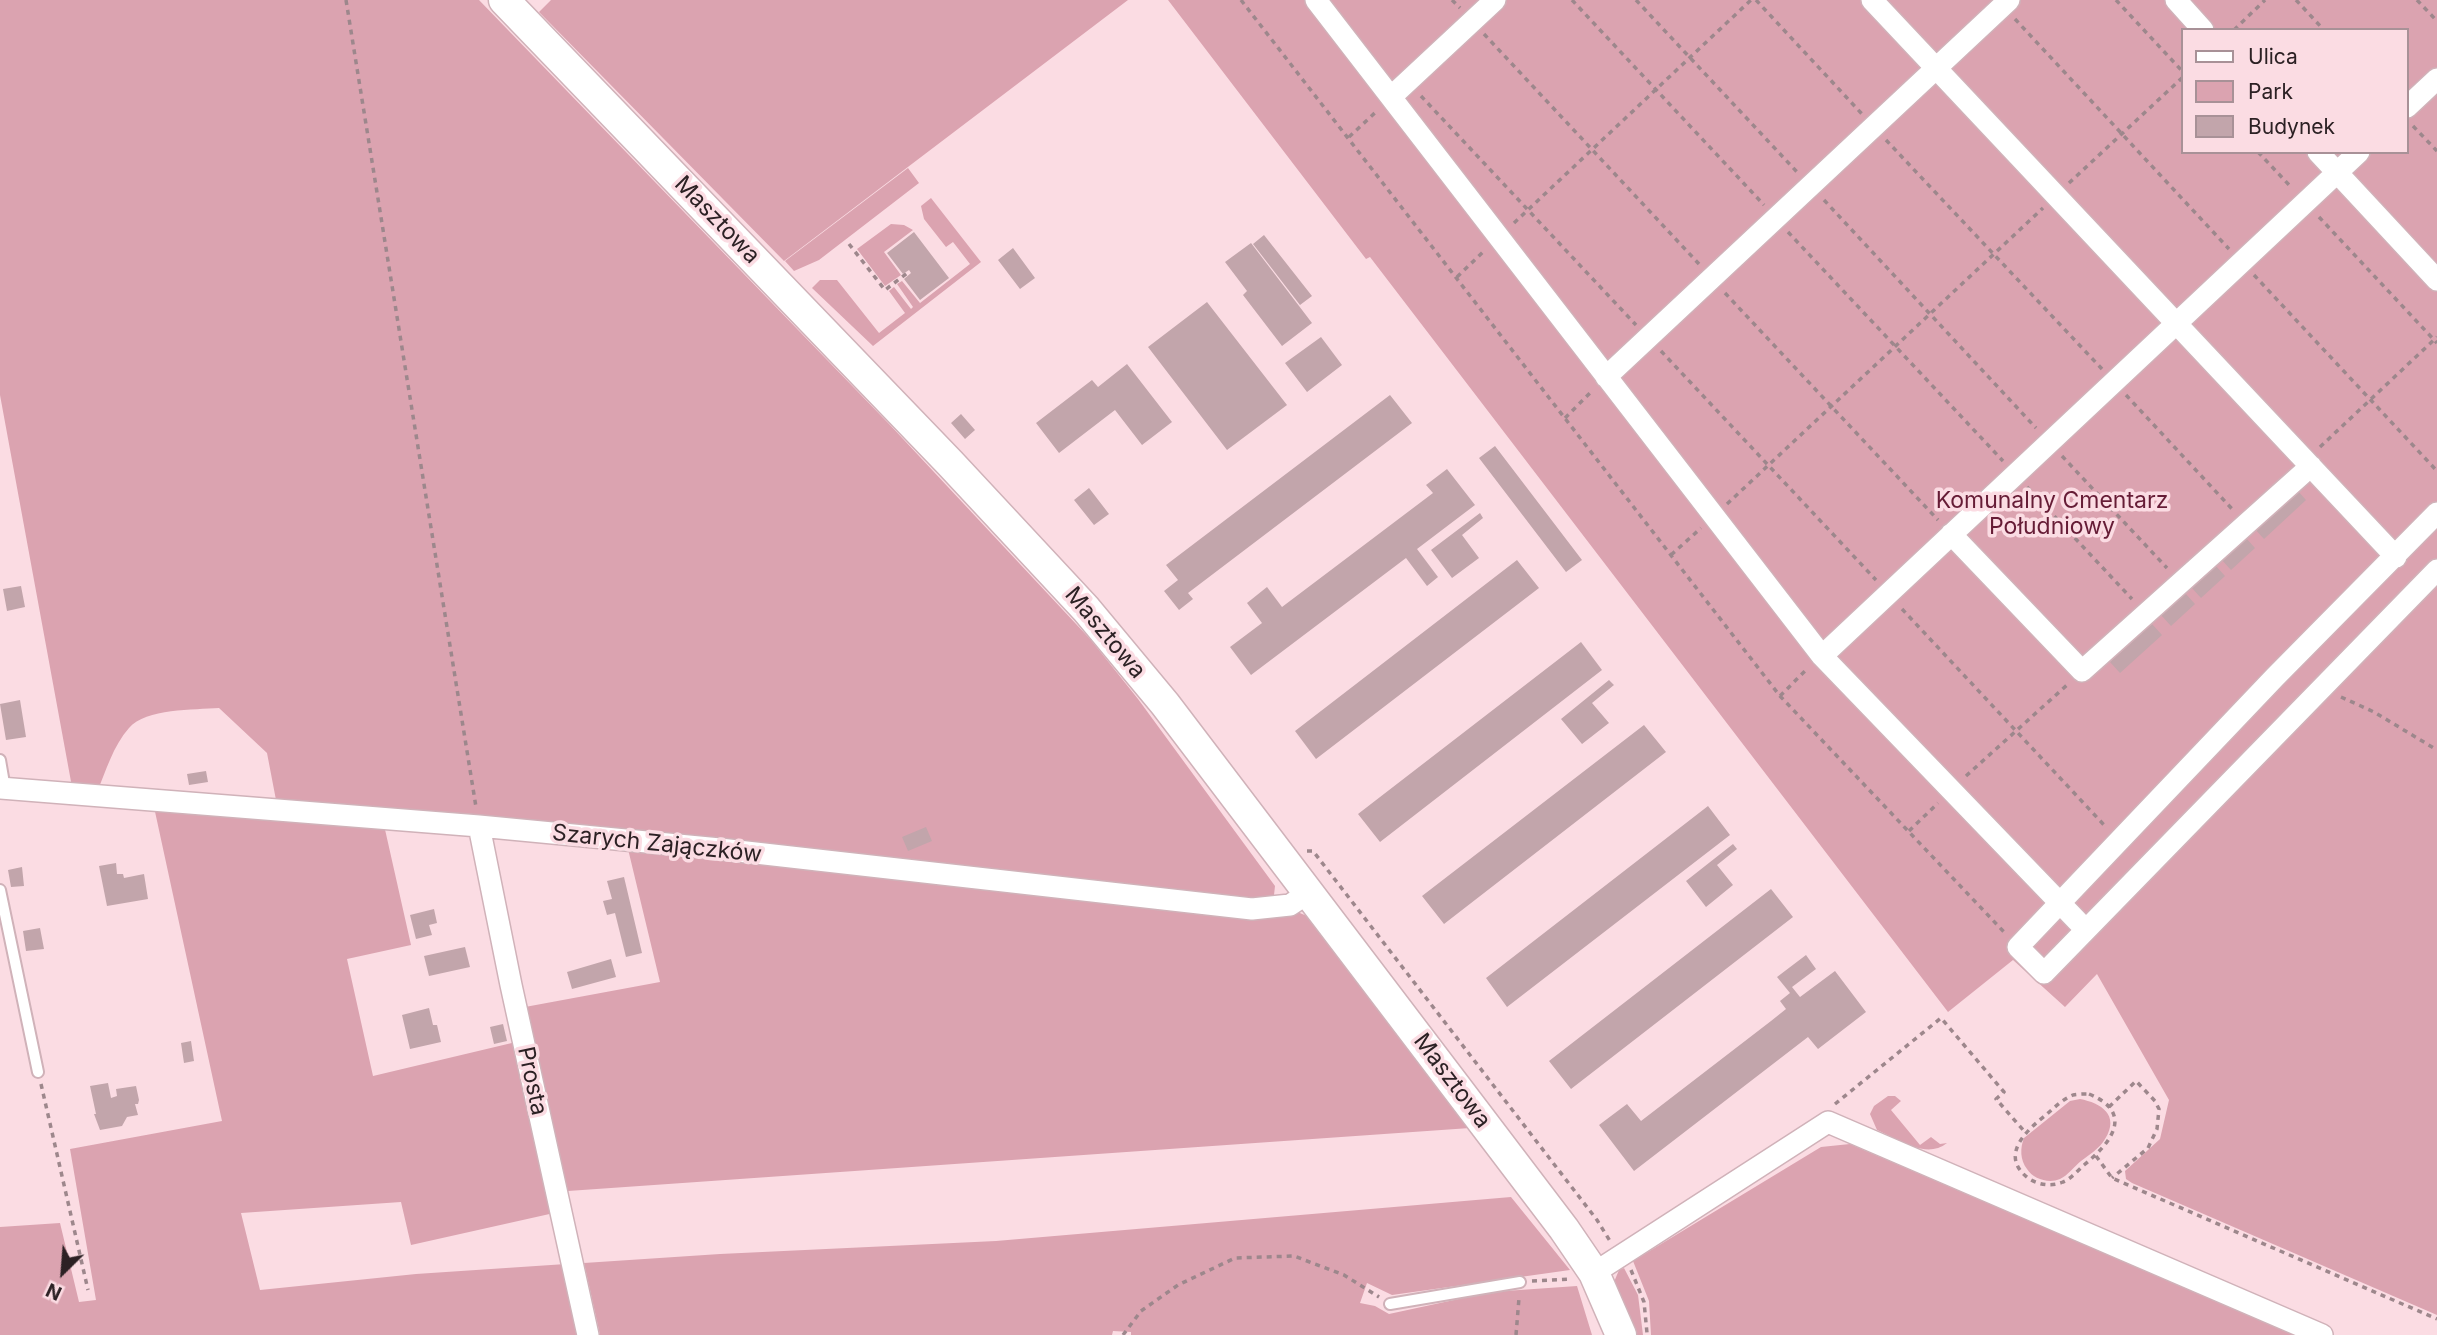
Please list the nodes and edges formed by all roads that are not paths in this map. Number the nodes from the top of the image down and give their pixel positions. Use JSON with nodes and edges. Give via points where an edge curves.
{"nodes":[{"id":1,"x":504,"y":0,"type":"edge"},
{"id":2,"x":1316,"y":0,"type":"edge"},
{"id":3,"x":1496,"y":0,"type":"edge"},
{"id":4,"x":1872,"y":0,"type":"edge"},
{"id":5,"x":2176,"y":0,"type":"edge"},
{"id":6,"x":2005,"y":3,"type":"edge"},
{"id":7,"x":2201,"y":28,"type":"edge"},
{"id":8,"x":1936,"y":68,"type":"junction"},
{"id":9,"x":2437,"y":79,"type":"edge"},
{"id":10,"x":1391,"y":97,"type":"junction"},
{"id":11,"x":2409,"y":105,"type":"edge"},
{"id":12,"x":2320,"y":154,"type":"edge"},
{"id":13,"x":2356,"y":154,"type":"edge"},
{"id":14,"x":2337,"y":173,"type":"junction"},
{"id":15,"x":2437,"y":280,"type":"edge"},
{"id":16,"x":2176,"y":323,"type":"junction"},
{"id":17,"x":1606,"y":377,"type":"junction"},
{"id":18,"x":2308,"y":463,"type":"junction"},
{"id":19,"x":2437,"y":513,"type":"edge"},
{"id":20,"x":1951,"y":534,"type":"junction"},
{"id":21,"x":2396,"y":557,"type":"junction"},
{"id":22,"x":2437,"y":570,"type":"edge"},
{"id":23,"x":1822,"y":656,"type":"junction"},
{"id":24,"x":0,"y":760,"type":"edge"},
{"id":25,"x":3,"y":788,"type":"edge"},
{"id":26,"x":479,"y":826,"type":"junction"},
{"id":27,"x":0,"y":890,"type":"edge"},
{"id":28,"x":1308,"y":893,"type":"junction"},
{"id":29,"x":2059,"y":905,"type":"junction"},
{"id":30,"x":2085,"y":930,"type":"junction"},
{"id":31,"x":38,"y":1072,"type":"road end"},
{"id":32,"x":1585,"y":1276,"type":"junction"},
{"id":33,"x":1520,"y":1282,"type":"road end"},
{"id":34,"x":1390,"y":1304,"type":"road end"},
{"id":35,"x":588,"y":1335,"type":"edge"},
{"id":36,"x":1621,"y":1335,"type":"edge"},
{"id":37,"x":2322,"y":1335,"type":"edge"}],
"edges":[{"from":1,"to":28,"type":"street","name":"Masztowa","via":[[1068,589],[1165,704]]},
{"from":2,"to":10,"type":"street"},
{"from":3,"to":10,"type":"street"},
{"from":4,"to":8,"type":"street"},
{"from":5,"to":7,"type":"street"},
{"from":6,"to":8,"type":"street"},
{"from":8,"to":16,"type":"street"},
{"from":8,"to":17,"type":"street"},
{"from":9,"to":11,"type":"street"},
{"from":10,"to":17,"type":"street"},
{"from":12,"to":14,"type":"street"},
{"from":13,"to":14,"type":"street"},
{"from":14,"to":15,"type":"street"},
{"from":14,"to":16,"type":"street"},
{"from":16,"to":18,"type":"street"},
{"from":16,"to":20,"type":"street"},
{"from":17,"to":23,"type":"street"},
{"from":18,"to":20,"type":"street","via":[[2082,671]]},
{"from":18,"to":21,"type":"street"},
{"from":19,"to":21,"type":"street"},
{"from":20,"to":23,"type":"street"},
{"from":21,"to":29,"type":"street"},
{"from":22,"to":30,"type":"street"},
{"from":23,"to":29,"type":"street"},
{"from":24,"to":25,"type":"lane"},
{"from":25,"to":26,"type":"street","name":"Szarych Zajączków"},
{"from":26,"to":28,"type":"street","name":"Szarych Zajączków","via":[[1252,909],[1290,905]]},
{"from":26,"to":35,"type":"street","name":"Prosta"},
{"from":27,"to":31,"type":"lane"},
{"from":28,"to":32,"type":"street","name":"Masztowa","via":[[1564,1229]]},
{"from":29,"to":30,"type":"street"},
{"from":29,"to":30,"type":"street","via":[[2018,947],[2044,973]]},
{"from":32,"to":36,"type":"street","name":"Masztowa"},
{"from":32,"to":37,"type":"street","via":[[1828,1122]]},
{"from":33,"to":34,"type":"lane"}]}
